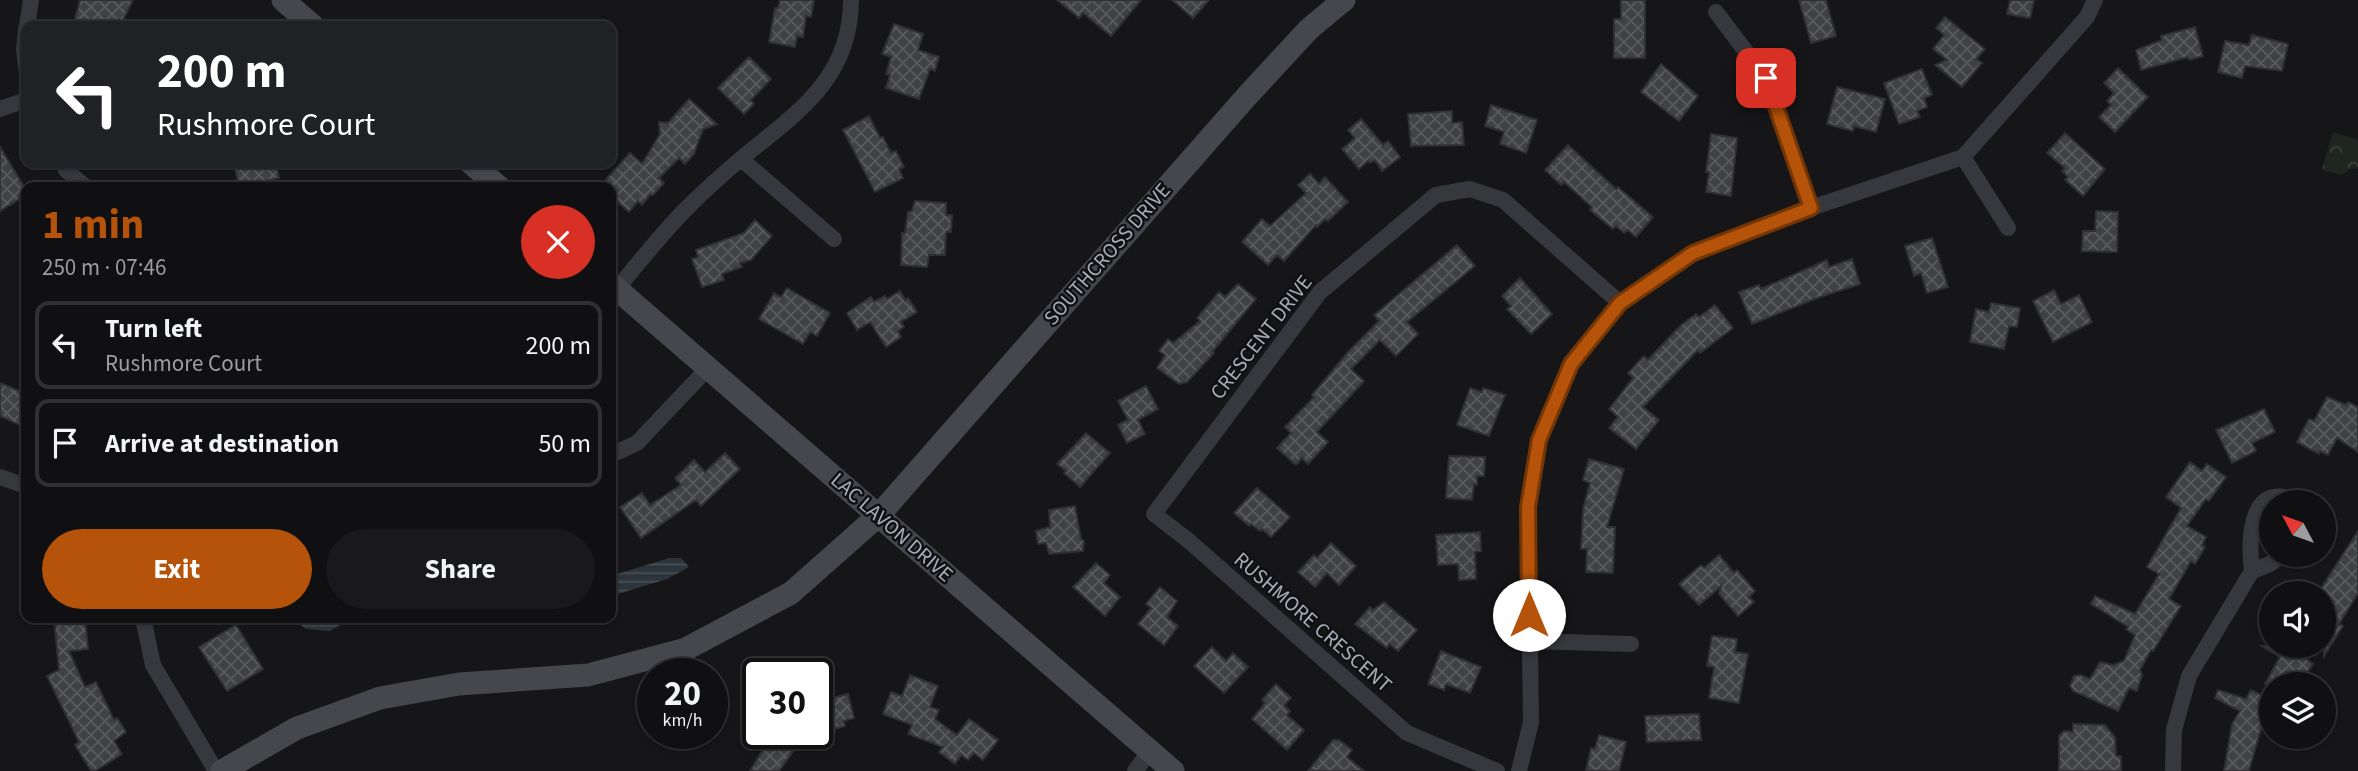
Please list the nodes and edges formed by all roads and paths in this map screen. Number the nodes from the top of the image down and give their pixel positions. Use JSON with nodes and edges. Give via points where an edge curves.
{"nodes":[{"id":1,"x":31,"y":0,"type":"edge"},
{"id":2,"x":283,"y":0,"type":"edge"},
{"id":3,"x":850,"y":0,"type":"edge"},
{"id":4,"x":1344,"y":0,"type":"edge"},
{"id":5,"x":2095,"y":0,"type":"edge"},
{"id":6,"x":1716,"y":12,"type":"dead end"},
{"id":7,"x":27,"y":21,"type":"edge"},
{"id":8,"x":307,"y":21,"type":"edge"},
{"id":9,"x":21,"y":102,"type":"edge"},
{"id":10,"x":0,"y":109,"type":"edge"},
{"id":11,"x":1963,"y":157,"type":"junction"},
{"id":12,"x":741,"y":159,"type":"junction"},
{"id":13,"x":65,"y":168,"type":"edge"},
{"id":14,"x":477,"y":168,"type":"edge"},
{"id":15,"x":80,"y":182,"type":"edge"},
{"id":16,"x":493,"y":182,"type":"edge"},
{"id":17,"x":1811,"y":208,"type":"junction"},
{"id":18,"x":2008,"y":228,"type":"dead end"},
{"id":19,"x":834,"y":239,"type":"dead end"},
{"id":20,"x":616,"y":284,"type":"edge"},
{"id":21,"x":616,"y":288,"type":"edge"},
{"id":22,"x":1620,"y":303,"type":"junction"},
{"id":23,"x":708,"y":368,"type":"junction"},
{"id":24,"x":616,"y":453,"type":"edge"},
{"id":25,"x":1184,"y":473,"type":"joint"},
{"id":26,"x":0,"y":477,"type":"edge"},
{"id":27,"x":21,"y":484,"type":"edge"},
{"id":28,"x":2259,"y":507,"type":"edge"},
{"id":29,"x":878,"y":516,"type":"junction"},
{"id":30,"x":2261,"y":567,"type":"edge"},
{"id":31,"x":2252,"y":570,"type":"junction"},
{"id":32,"x":144,"y":623,"type":"edge"},
{"id":33,"x":1529,"y":641,"type":"junction"},
{"id":34,"x":1631,"y":644,"type":"dead end"},
{"id":35,"x":1145,"y":746,"type":"junction"},
{"id":36,"x":216,"y":771,"type":"edge"},
{"id":37,"x":222,"y":771,"type":"edge"},
{"id":38,"x":1135,"y":771,"type":"edge"},
{"id":39,"x":1173,"y":771,"type":"edge"},
{"id":40,"x":1497,"y":771,"type":"edge"},
{"id":41,"x":1519,"y":771,"type":"edge"},
{"id":42,"x":2173,"y":771,"type":"edge"}],
"edges":[{"from":1,"to":7,"type":"street"},
{"from":2,"to":8,"type":"street"},
{"from":3,"to":12,"type":"street","via":[[848,29],[828,78],[803,108]]},
{"from":4,"to":29,"type":"street","name":"SOUTHCROSS DRIVE","via":[[1308,29],[1238,105]]},
{"from":5,"to":11,"type":"street","via":[[2087,17]]},
{"from":6,"to":17,"type":"street","via":[[1766,78]]},
{"from":9,"to":10,"type":"street"},
{"from":11,"to":17,"type":"street"},
{"from":11,"to":18,"type":"street"},
{"from":12,"to":19,"type":"street"},
{"from":12,"to":20,"type":"street"},
{"from":13,"to":15,"type":"street"},
{"from":14,"to":16,"type":"street"},
{"from":17,"to":22,"type":"street","via":[[1693,253]]},
{"from":21,"to":23,"type":"street","name":"LAC LAVON DRIVE"},
{"from":22,"to":25,"type":"street","name":"CRESCENT DRIVE","via":[[1503,200],[1470,189],[1436,195],[1320,292]]},
{"from":22,"to":33,"type":"street","via":[[1571,364],[1539,440],[1528,507]]},
{"from":23,"to":24,"type":"street","via":[[637,443]]},
{"from":23,"to":29,"type":"street","name":"LAC LAVON DRIVE"},
{"from":25,"to":40,"type":"street","name":"RUSHMORE CRESCENT","via":[[1154,514],[1407,733]]},
{"from":26,"to":27,"type":"street"},
{"from":28,"to":31,"type":"street","via":[[2249,537]]},
{"from":29,"to":35,"type":"street","name":"LAC LAVON DRIVE"},
{"from":29,"to":37,"type":"street","name":"SOUTHCROSS DRIVE","via":[[791,593],[686,649],[588,675],[459,684],[380,698],[297,728]]},
{"from":30,"to":31,"type":"street"},
{"from":31,"to":42,"type":"street","via":[[2189,676],[2174,730]]},
{"from":32,"to":36,"type":"street","via":[[153,665]]},
{"from":33,"to":34,"type":"street"},
{"from":33,"to":41,"type":"street","via":[[1531,722]]},
{"from":35,"to":38,"type":"street","via":[[1147,755]]},
{"from":35,"to":39,"type":"street","name":"LAC LAVON DRIVE"}]}
